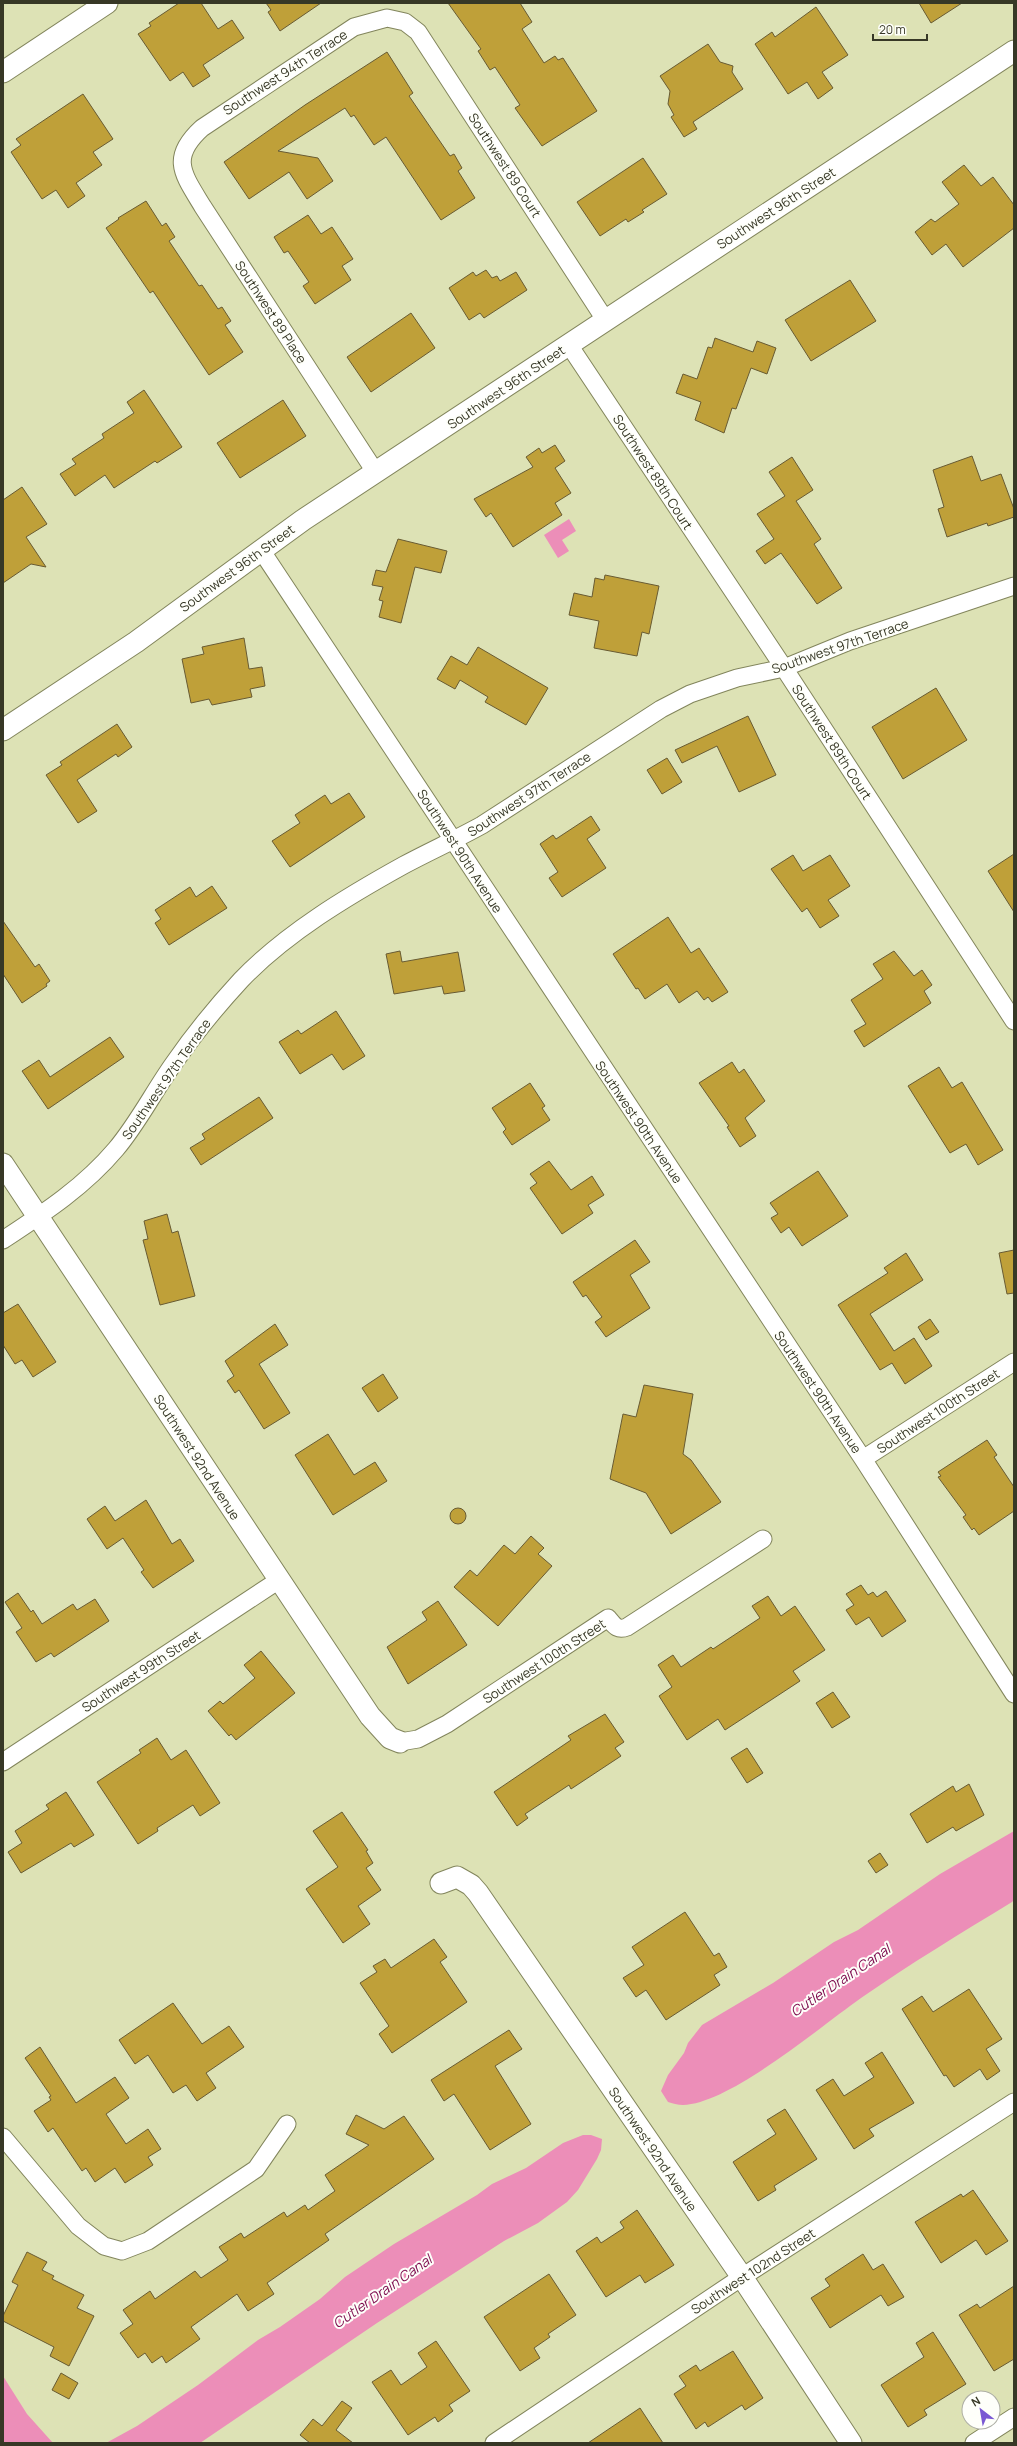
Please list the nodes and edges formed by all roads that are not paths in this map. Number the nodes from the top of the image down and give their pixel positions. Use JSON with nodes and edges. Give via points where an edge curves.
{"nodes":[{"id":1,"x":107,"y":3,"type":"edge"},
{"id":2,"x":396,"y":18,"type":"joint"},
{"id":3,"x":1014,"y":51,"type":"edge"},
{"id":4,"x":3,"y":72,"type":"edge"},
{"id":5,"x":185,"y":146,"type":"joint"},
{"id":6,"x":606,"y":321,"type":"junction"},
{"id":7,"x":569,"y":345,"type":"junction"},
{"id":8,"x":376,"y":473,"type":"junction"},
{"id":9,"x":261,"y":550,"type":"junction"},
{"id":10,"x":1014,"y":586,"type":"edge"},
{"id":11,"x":784,"y":668,"type":"junction"},
{"id":12,"x":3,"y":730,"type":"edge"},
{"id":13,"x":453,"y":842,"type":"junction"},
{"id":14,"x":1014,"y":1021,"type":"edge"},
{"id":15,"x":3,"y":1164,"type":"edge"},
{"id":16,"x":38,"y":1216,"type":"junction"},
{"id":17,"x":3,"y":1240,"type":"edge"},
{"id":18,"x":1014,"y":1362,"type":"edge"},
{"id":19,"x":863,"y":1459,"type":"junction"},
{"id":20,"x":763,"y":1539,"type":"dead end"},
{"id":21,"x":279,"y":1580,"type":"junction"},
{"id":22,"x":1014,"y":1694,"type":"edge"},
{"id":23,"x":400,"y":1742,"type":"joint"},
{"id":24,"x":3,"y":1762,"type":"edge"},
{"id":25,"x":441,"y":1883,"type":"dead end"},
{"id":26,"x":1014,"y":2102,"type":"edge"},
{"id":27,"x":287,"y":2124,"type":"dead end"},
{"id":28,"x":3,"y":2137,"type":"edge"},
{"id":29,"x":742,"y":2277,"type":"junction"},
{"id":30,"x":1014,"y":2417,"type":"edge"},
{"id":31,"x":494,"y":2443,"type":"edge"},
{"id":32,"x":851,"y":2443,"type":"edge"},
{"id":33,"x":974,"y":2443,"type":"edge"}],
"edges":[{"from":1,"to":4,"type":"street"},
{"from":2,"to":5,"type":"street","name":"Southwest 94th Terrace","via":[[371,20],[345,32],[213,120]]},
{"from":2,"to":6,"type":"street","name":"Southwest 89 Court","via":[[418,32]]},
{"from":3,"to":6,"type":"street","name":"Southwest 96th Street"},
{"from":5,"to":8,"type":"street","name":"Southwest 89 Place","via":[[182,165],[192,190]]},
{"from":6,"to":7,"type":"street","name":"Southwest 96th Street"},
{"from":7,"to":8,"type":"street","name":"Southwest 96th Street"},
{"from":7,"to":11,"type":"street","name":"Southwest 89th Court"},
{"from":8,"to":9,"type":"street","name":"Southwest 96th Street"},
{"from":9,"to":12,"type":"street","name":"Southwest 96th Street","via":[[136,642]]},
{"from":9,"to":13,"type":"street","name":"Southwest 90th Avenue"},
{"from":10,"to":11,"type":"street","name":"Southwest 97th Terrace","via":[[850,641]]},
{"from":11,"to":13,"type":"street","name":"Southwest 97th Terrace","via":[[724,682],[674,702]]},
{"from":11,"to":14,"type":"street","name":"Southwest 89th Court"},
{"from":13,"to":16,"type":"street","name":"Southwest 97th Terrace","via":[[405,864],[352,896],[298,932],[260,963],[225,998],[191,1040],[117,1148],[81,1185]]},
{"from":13,"to":19,"type":"street","name":"Southwest 90th Avenue"},
{"from":15,"to":16,"type":"street","name":"Southwest 92nd Avenue"},
{"from":16,"to":17,"type":"street","name":"Southwest 97th Terrace"},
{"from":16,"to":21,"type":"street","name":"Southwest 92nd Avenue"},
{"from":18,"to":19,"type":"street","name":"Southwest 100th Street"},
{"from":19,"to":22,"type":"street","name":"Southwest 90th Avenue"},
{"from":20,"to":23,"type":"street","name":"Southwest 100th Street","via":[[627,1627],[616,1628],[608,1618],[447,1724],[418,1739]]},
{"from":21,"to":23,"type":"street","name":"Southwest 92nd Avenue","via":[[370,1716],[390,1738]]},
{"from":21,"to":24,"type":"street","name":"Southwest 99th Street"},
{"from":25,"to":29,"type":"street","name":"Southwest 92nd Avenue","via":[[457,1877],[478,1892]]},
{"from":26,"to":29,"type":"street","name":"Southwest 102nd Street"},
{"from":27,"to":28,"type":"street","via":[[256,2169],[144,2244],[122,2251],[113,2250],[95,2241],[78,2226]]},
{"from":29,"to":31,"type":"street","name":"Southwest 102nd Street"},
{"from":29,"to":32,"type":"street","name":"Southwest 92nd Avenue"},
{"from":30,"to":33,"type":"street"}]}
